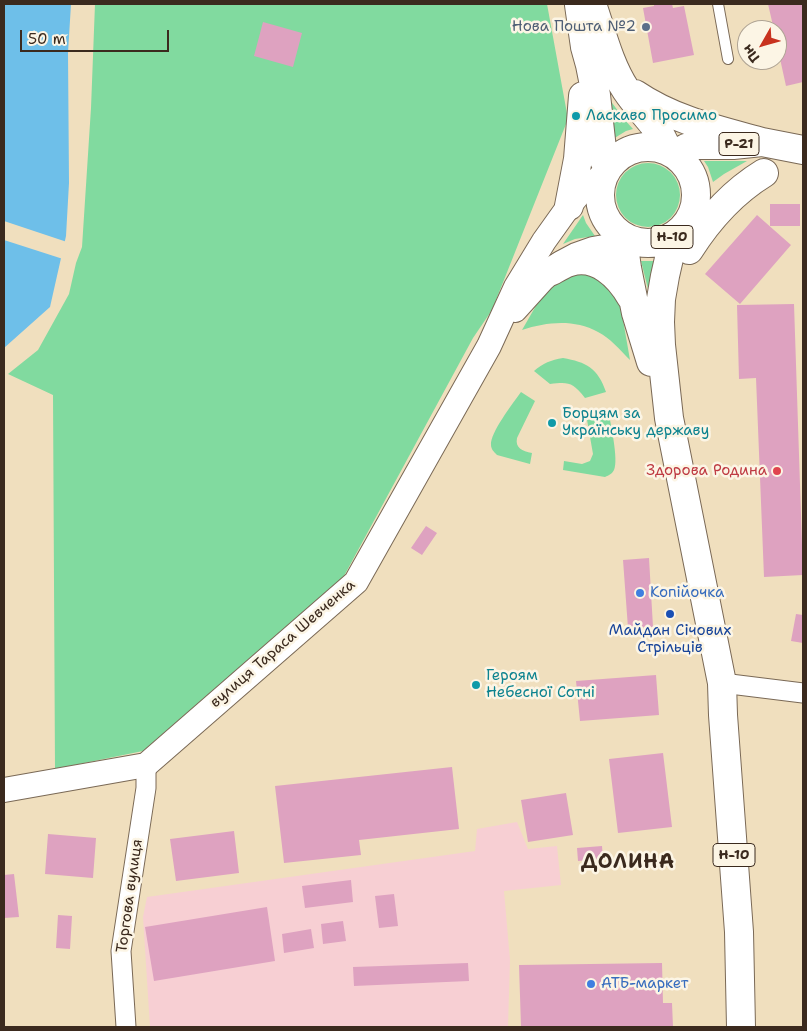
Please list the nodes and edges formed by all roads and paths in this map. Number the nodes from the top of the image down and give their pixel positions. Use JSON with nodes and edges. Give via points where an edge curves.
{"nodes":[{"id":1,"x":579,"y":4,"type":"edge"},
{"id":2,"x":592,"y":4,"type":"edge"},
{"id":3,"x":718,"y":4,"type":"edge"},
{"id":4,"x":585,"y":47,"type":"junction"},
{"id":5,"x":728,"y":58,"type":"dead end"},
{"id":6,"x":617,"y":74,"type":"junction"},
{"id":7,"x":762,"y":142,"type":"junction"},
{"id":8,"x":803,"y":150,"type":"edge"},
{"id":9,"x":672,"y":153,"type":"junction"},
{"id":10,"x":803,"y":165,"type":"edge"},
{"id":11,"x":606,"y":171,"type":"junction"},
{"id":12,"x":764,"y":173,"type":"junction"},
{"id":13,"x":569,"y":206,"type":"junction"},
{"id":14,"x":685,"y":224,"type":"junction"},
{"id":15,"x":625,"y":237,"type":"junction"},
{"id":16,"x":552,"y":271,"type":"junction"},
{"id":17,"x":636,"y":313,"type":"junction"},
{"id":18,"x":498,"y":328,"type":"junction"},
{"id":19,"x":661,"y":345,"type":"junction"},
{"id":20,"x":669,"y":418,"type":"junction"},
{"id":21,"x":722,"y":684,"type":"junction"},
{"id":22,"x":803,"y":693,"type":"edge"},
{"id":23,"x":146,"y":764,"type":"junction"},
{"id":24,"x":4,"y":790,"type":"edge"},
{"id":25,"x":126,"y":1027,"type":"edge"},
{"id":26,"x":741,"y":1027,"type":"edge"}],
"edges":[{"from":1,"to":4,"type":"main road"},
{"from":2,"to":6,"type":"main road","number":"Н-10"},
{"from":3,"to":5,"type":"lane"},
{"from":4,"to":11,"type":"main road","via":[[596,95]]},
{"from":4,"to":13,"type":"main road","via":[[580,142]]},
{"from":6,"to":7,"type":"main road","via":[[621,81],[654,106],[696,124]]},
{"from":6,"to":9,"type":"main road","number":"Н-10"},
{"from":7,"to":8,"type":"main road","number":"Р-21"},
{"from":7,"to":9,"type":"main road","number":"Р-21","via":[[696,145]]},
{"from":9,"to":11,"type":"main road","via":[[654,146],[639,147],[618,156]]},
{"from":9,"to":14,"type":"main road","number":"Н-10","via":[[687,165],[697,193],[695,208]]},
{"from":10,"to":12,"type":"main road","number":"Р-21"},
{"from":11,"to":13,"type":"street","name":"вулиця Тараса Шевченка"},
{"from":11,"to":15,"type":"main road","via":[[600,189],[603,211],[610,224]]},
{"from":12,"to":14,"type":"main road","number":"Р-21","via":[[705,205]]},
{"from":12,"to":19,"type":"main road","via":[[744,186],[721,209],[686,254],[667,297]]},
{"from":13,"to":18,"type":"street","name":"вулиця Тараса Шевченка","via":[[516,288]]},
{"from":14,"to":15,"type":"main road","number":"Н-10","via":[[665,240],[650,243]]},
{"from":14,"to":19,"type":"main road","number":"Н-10","via":[[670,254],[664,276]]},
{"from":15,"to":16,"type":"street","name":"вулиця Тараса Шевченка","via":[[610,246],[576,255]]},
{"from":15,"to":17,"type":"main road","number":"Н-10"},
{"from":16,"to":17,"type":"main road","via":[[574,261],[601,266],[620,281]]},
{"from":16,"to":18,"type":"street","name":"вулиця Тараса Шевченка"},
{"from":17,"to":20,"type":"main road","number":"Н-10"},
{"from":18,"to":23,"type":"street","name":"вулиця Тараса Шевченка","via":[[356,582]]},
{"from":19,"to":20,"type":"main road","number":"Н-10"},
{"from":20,"to":21,"type":"main road","number":"Н-10"},
{"from":21,"to":22,"type":"street"},
{"from":21,"to":26,"type":"main road","number":"Н-10","via":[[740,932]]},
{"from":23,"to":24,"type":"street"},
{"from":23,"to":25,"type":"street","name":"Торгова вулиця","via":[[146,788],[121,951]]}]}
